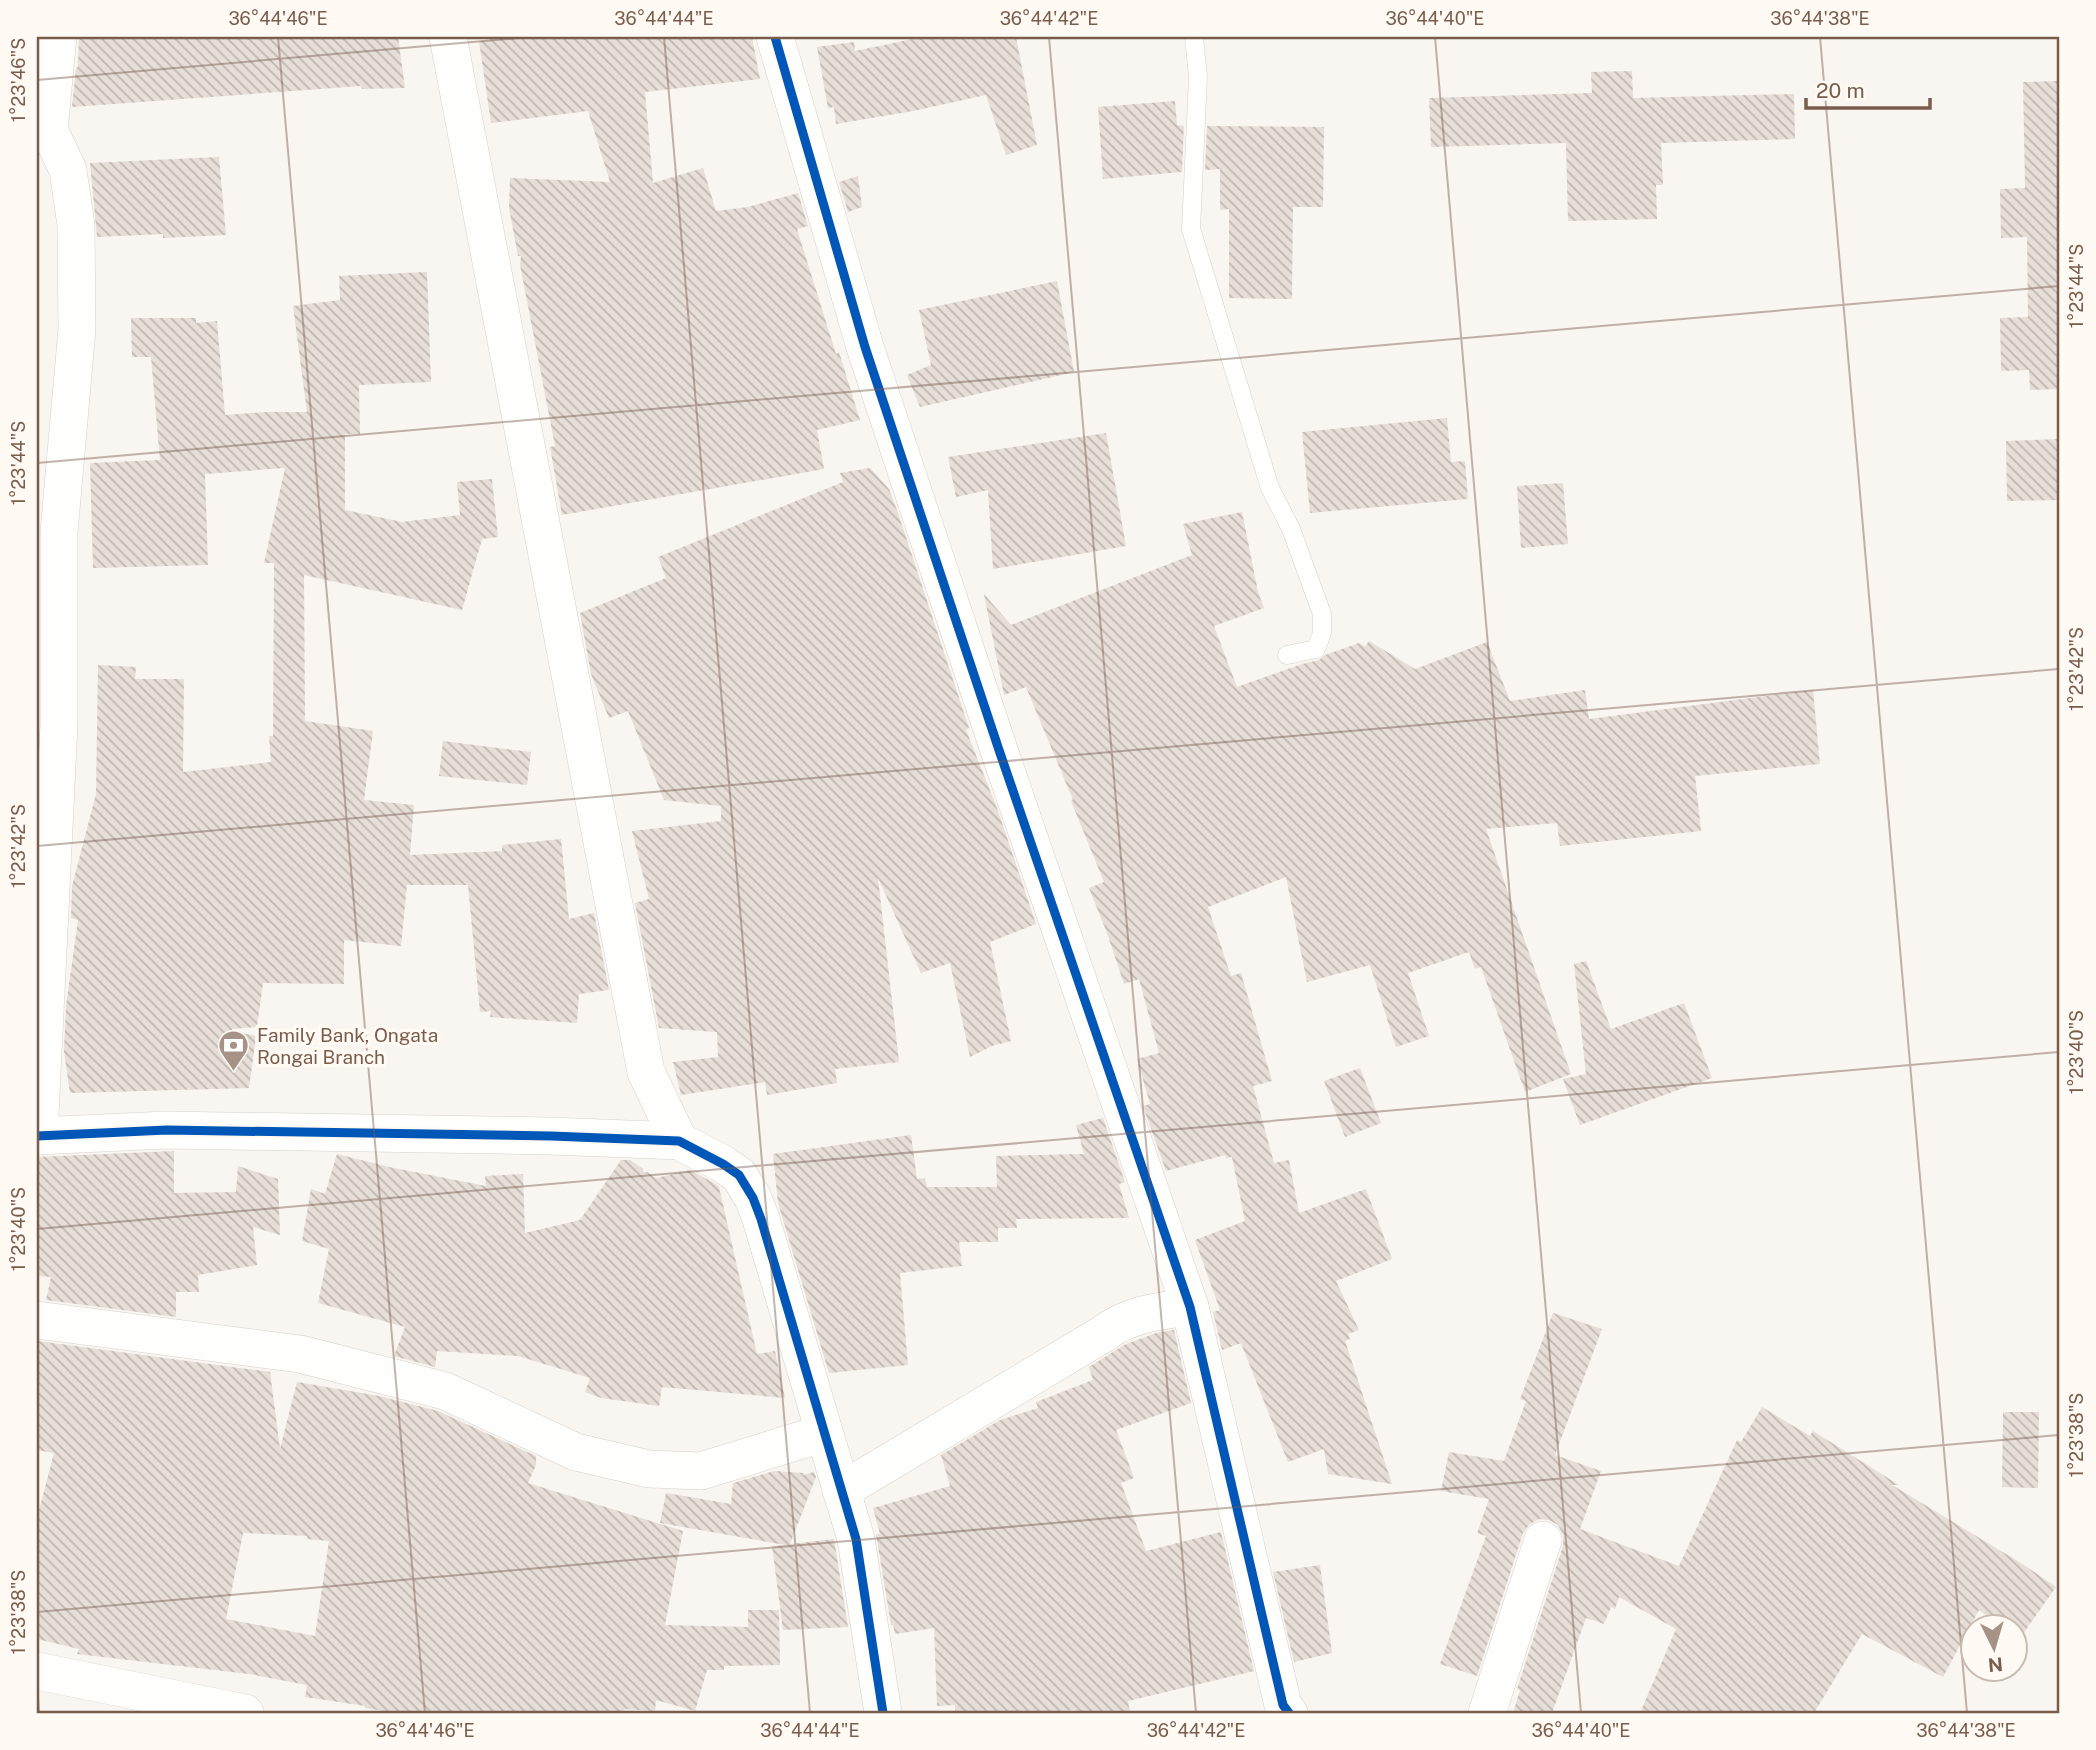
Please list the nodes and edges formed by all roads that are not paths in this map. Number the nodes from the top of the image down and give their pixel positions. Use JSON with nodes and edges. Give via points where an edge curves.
{"nodes":[{"id":1,"x":58,"y":37,"type":"edge"},
{"id":2,"x":448,"y":37,"type":"edge"},
{"id":3,"x":775,"y":37,"type":"edge"},
{"id":4,"x":1194,"y":37,"type":"edge"},
{"id":5,"x":43,"y":131,"type":"edge"},
{"id":6,"x":1287,"y":655,"type":"dead end"},
{"id":7,"x":38,"y":1136,"type":"edge"},
{"id":8,"x":680,"y":1141,"type":"junction"},
{"id":9,"x":1190,"y":1307,"type":"junction"},
{"id":10,"x":37,"y":1320,"type":"edge"},
{"id":11,"x":824,"y":1433,"type":"junction"},
{"id":12,"x":841,"y":1491,"type":"junction"},
{"id":13,"x":1544,"y":1540,"type":"dead end"},
{"id":14,"x":37,"y":1671,"type":"edge"},
{"id":15,"x":245,"y":1713,"type":"edge"},
{"id":16,"x":883,"y":1713,"type":"edge"},
{"id":17,"x":1289,"y":1713,"type":"edge"},
{"id":18,"x":1487,"y":1713,"type":"edge"}],
"edges":[{"from":1,"to":5,"type":"street"},
{"from":2,"to":8,"type":"street","via":[[646,1072]]},
{"from":3,"to":9,"type":"street","via":[[865,347]]},
{"from":4,"to":6,"type":"lane","via":[[1198,77],[1191,229],[1270,488],[1291,529],[1322,614],[1316,649]]},
{"from":5,"to":7,"type":"street","via":[[68,170],[76,225],[77,330],[59,532],[59,725]]},
{"from":7,"to":8,"type":"street","via":[[167,1130]]},
{"from":8,"to":11,"type":"street","via":[[739,1175],[753,1198]]},
{"from":9,"to":12,"type":"street","via":[[1145,1313],[1116,1324]]},
{"from":9,"to":17,"type":"street","via":[[1283,1705]]},
{"from":10,"to":11,"type":"street","via":[[300,1354],[445,1391],[576,1452],[649,1469],[701,1471]]},
{"from":11,"to":12,"type":"street"},
{"from":12,"to":16,"type":"street","via":[[856,1539]]},
{"from":13,"to":18,"type":"street"},
{"from":14,"to":15,"type":"street"}]}
